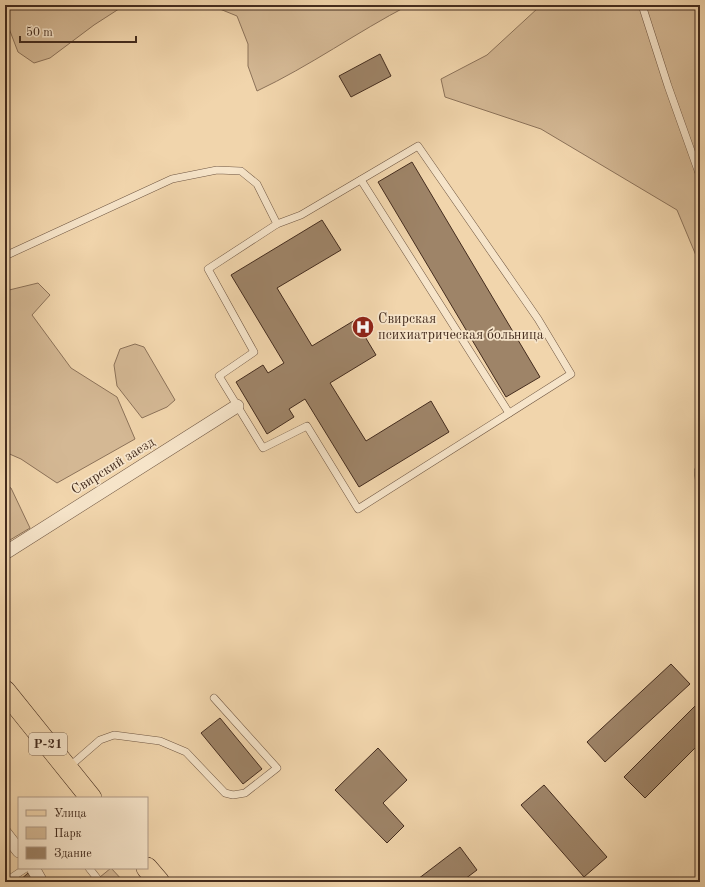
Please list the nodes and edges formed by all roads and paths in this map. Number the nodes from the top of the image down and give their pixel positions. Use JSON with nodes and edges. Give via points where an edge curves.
{"nodes":[{"id":1,"x":642,"y":5,"type":"edge"},
{"id":2,"x":700,"y":176,"type":"edge"},
{"id":3,"x":361,"y":180,"type":"junction"},
{"id":4,"x":277,"y":224,"type":"junction"},
{"id":5,"x":5,"y":256,"type":"edge"},
{"id":6,"x":237,"y":406,"type":"junction"},
{"id":7,"x":509,"y":413,"type":"junction"},
{"id":8,"x":700,"y":466,"type":"edge"},
{"id":9,"x":700,"y":489,"type":"edge"},
{"id":10,"x":5,"y":552,"type":"edge"},
{"id":11,"x":5,"y":690,"type":"edge"},
{"id":12,"x":214,"y":698,"type":"dead end"},
{"id":13,"x":67,"y":768,"type":"junction"},
{"id":14,"x":90,"y":797,"type":"edge"},
{"id":15,"x":5,"y":833,"type":"edge"},
{"id":16,"x":18,"y":850,"type":"edge"},
{"id":17,"x":24,"y":869,"type":"edge"},
{"id":18,"x":34,"y":869,"type":"edge"},
{"id":19,"x":90,"y":869,"type":"edge"},
{"id":20,"x":148,"y":869,"type":"edge"},
{"id":21,"x":5,"y":882,"type":"edge"},
{"id":22,"x":41,"y":882,"type":"edge"},
{"id":23,"x":100,"y":882,"type":"edge"},
{"id":24,"x":159,"y":882,"type":"edge"}],
"edges":[{"from":1,"to":2,"type":"lane"},
{"from":3,"to":4,"type":"lane","via":[[301,215]]},
{"from":3,"to":7,"type":"lane"},
{"from":3,"to":7,"type":"lane","via":[[418,146],[538,319],[571,374]]},
{"from":4,"to":5,"type":"lane","via":[[257,184],[241,171],[217,170],[172,179]]},
{"from":4,"to":6,"type":"lane","via":[[208,269],[254,352],[219,376]]},
{"from":6,"to":7,"type":"lane","via":[[263,448],[307,426],[358,509]]},
{"from":6,"to":10,"type":"street","name":"Свирский заезд"},
{"from":8,"to":9,"type":"lane"},
{"from":11,"to":13,"type":"main road","number":"Р-21"},
{"from":12,"to":13,"type":"lane","via":[[277,768],[245,793],[225,793],[186,752],[160,741],[114,735],[100,740]]},
{"from":13,"to":14,"type":"main road","number":"Р-21"},
{"from":15,"to":16,"type":"street"},
{"from":17,"to":21,"type":"lane"},
{"from":18,"to":22,"type":"street"},
{"from":19,"to":23,"type":"lane"},
{"from":20,"to":24,"type":"main road"}]}
